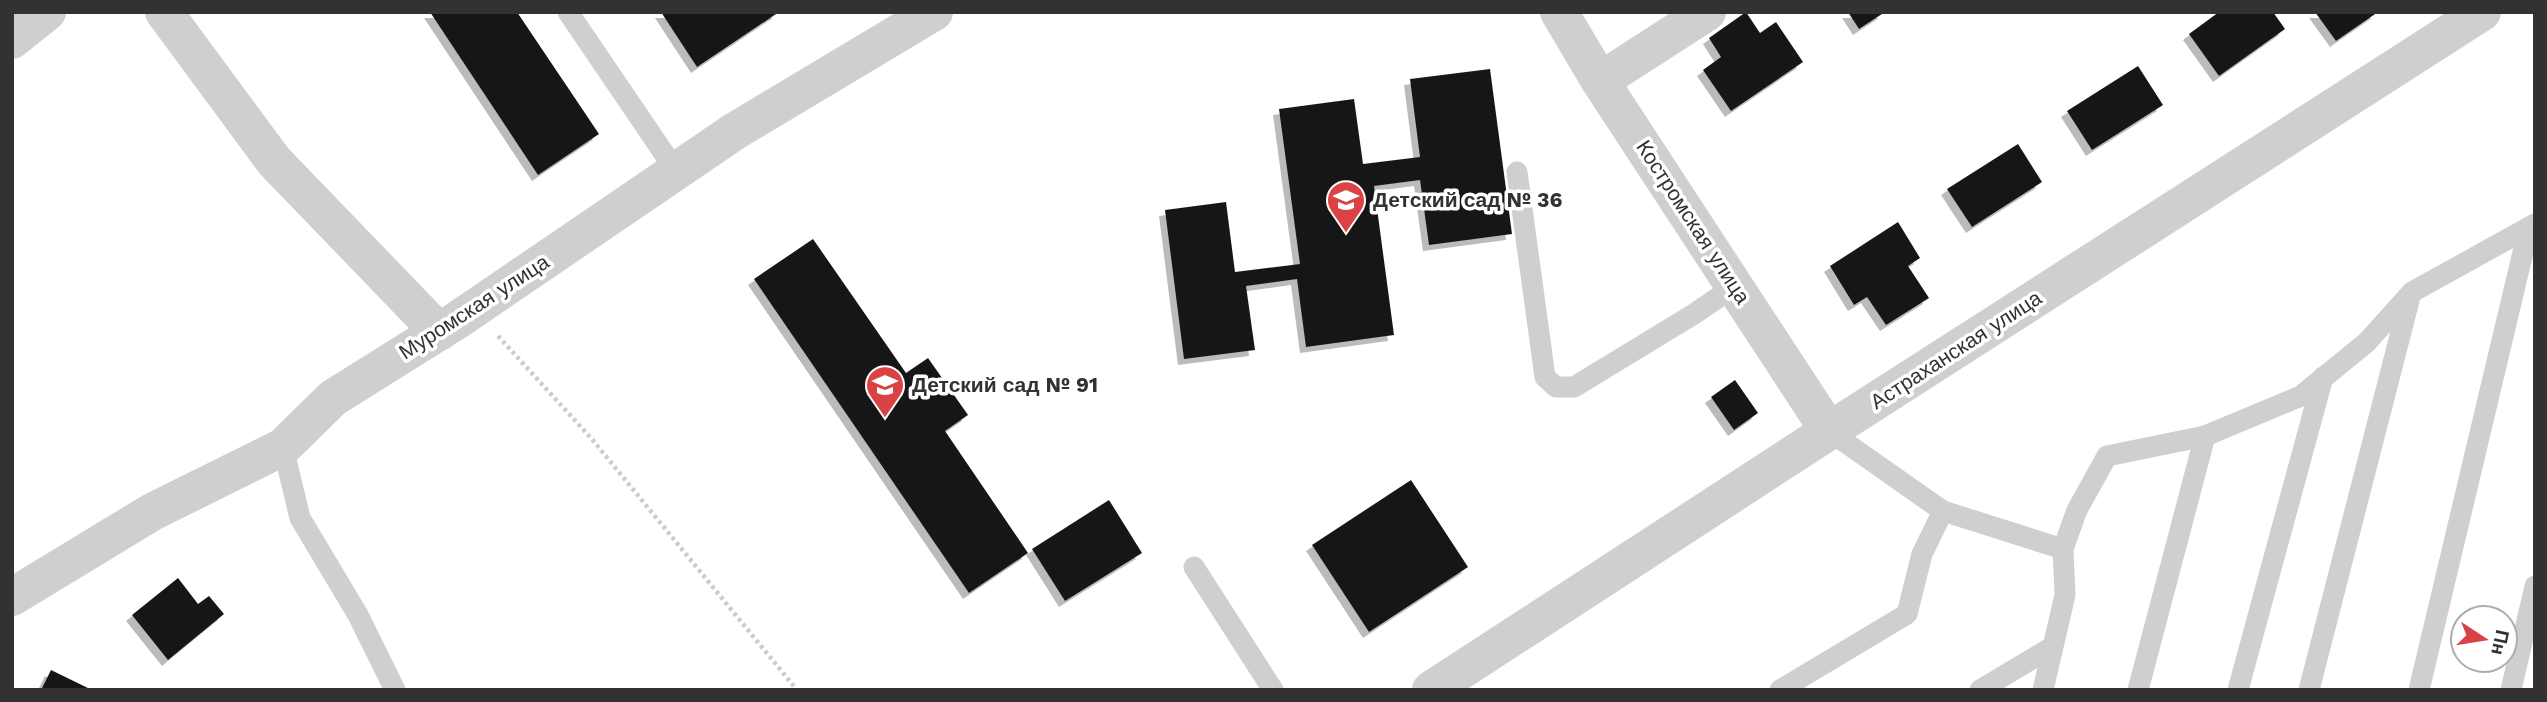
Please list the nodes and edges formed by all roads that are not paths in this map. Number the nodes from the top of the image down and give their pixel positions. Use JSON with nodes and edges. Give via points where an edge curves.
{"nodes":[{"id":1,"x":47,"y":12,"type":"edge"},
{"id":2,"x":164,"y":12,"type":"edge"},
{"id":3,"x":568,"y":12,"type":"edge"},
{"id":4,"x":934,"y":12,"type":"edge"},
{"id":5,"x":1559,"y":12,"type":"edge"},
{"id":6,"x":1707,"y":12,"type":"edge"},
{"id":7,"x":2482,"y":12,"type":"edge"},
{"id":8,"x":12,"y":40,"type":"edge"},
{"id":9,"x":1600,"y":81,"type":"junction"},
{"id":10,"x":677,"y":171,"type":"junction"},
{"id":11,"x":1517,"y":172,"type":"dead end"},
{"id":12,"x":2532,"y":225,"type":"edge"},
{"id":13,"x":1735,"y":286,"type":"junction"},
{"id":14,"x":2412,"y":292,"type":"junction"},
{"id":15,"x":439,"y":332,"type":"junction"},
{"id":16,"x":2323,"y":377,"type":"junction"},
{"id":17,"x":1829,"y":431,"type":"junction"},
{"id":18,"x":2205,"y":436,"type":"junction"},
{"id":19,"x":283,"y":447,"type":"junction"},
{"id":20,"x":1943,"y":511,"type":"junction"},
{"id":21,"x":2063,"y":549,"type":"junction"},
{"id":22,"x":1194,"y":567,"type":"dead end"},
{"id":23,"x":2535,"y":586,"type":"edge"},
{"id":24,"x":12,"y":597,"type":"edge"},
{"id":25,"x":2052,"y":647,"type":"junction"},
{"id":26,"x":395,"y":690,"type":"edge"},
{"id":27,"x":1273,"y":690,"type":"edge"},
{"id":28,"x":1431,"y":690,"type":"edge"},
{"id":29,"x":1780,"y":690,"type":"edge"},
{"id":30,"x":1980,"y":690,"type":"edge"},
{"id":31,"x":2043,"y":690,"type":"edge"},
{"id":32,"x":2138,"y":690,"type":"edge"},
{"id":33,"x":2238,"y":690,"type":"edge"},
{"id":34,"x":2309,"y":690,"type":"edge"},
{"id":35,"x":2418,"y":690,"type":"edge"},
{"id":36,"x":2511,"y":690,"type":"edge"}],
"edges":[{"from":1,"to":8,"type":"street"},
{"from":2,"to":15,"type":"street","via":[[274,161]]},
{"from":3,"to":10,"type":"lane"},
{"from":4,"to":10,"type":"street","name":"Муромская улица","via":[[735,131]]},
{"from":5,"to":9,"type":"street","name":"Костромская улица"},
{"from":6,"to":9,"type":"street"},
{"from":7,"to":17,"type":"street","name":"Астраханская улица"},
{"from":9,"to":13,"type":"street","name":"Костромская улица"},
{"from":10,"to":15,"type":"street","name":"Муромская улица"},
{"from":11,"to":13,"type":"lane","via":[[1545,377],[1556,387],[1574,387]]},
{"from":12,"to":14,"type":"lane"},
{"from":12,"to":35,"type":"lane"},
{"from":13,"to":17,"type":"street","name":"Костромская улица"},
{"from":14,"to":16,"type":"lane","via":[[2367,342]]},
{"from":14,"to":34,"type":"lane"},
{"from":15,"to":19,"type":"street","name":"Муромская улица","via":[[333,398]]},
{"from":16,"to":18,"type":"lane","via":[[2301,396]]},
{"from":16,"to":33,"type":"lane"},
{"from":17,"to":20,"type":"lane"},
{"from":17,"to":28,"type":"street","name":"Астраханская улица"},
{"from":18,"to":21,"type":"lane","via":[[2107,456],[2077,510]]},
{"from":18,"to":32,"type":"lane"},
{"from":19,"to":24,"type":"street","name":"Муромская улица","via":[[152,512]]},
{"from":19,"to":26,"type":"lane","via":[[300,518],[358,615]]},
{"from":20,"to":21,"type":"lane"},
{"from":20,"to":29,"type":"lane","via":[[1922,555],[1907,614]]},
{"from":21,"to":25,"type":"lane","via":[[2066,595]]},
{"from":22,"to":27,"type":"lane"},
{"from":23,"to":36,"type":"lane"},
{"from":25,"to":30,"type":"lane"},
{"from":25,"to":31,"type":"lane"}]}
